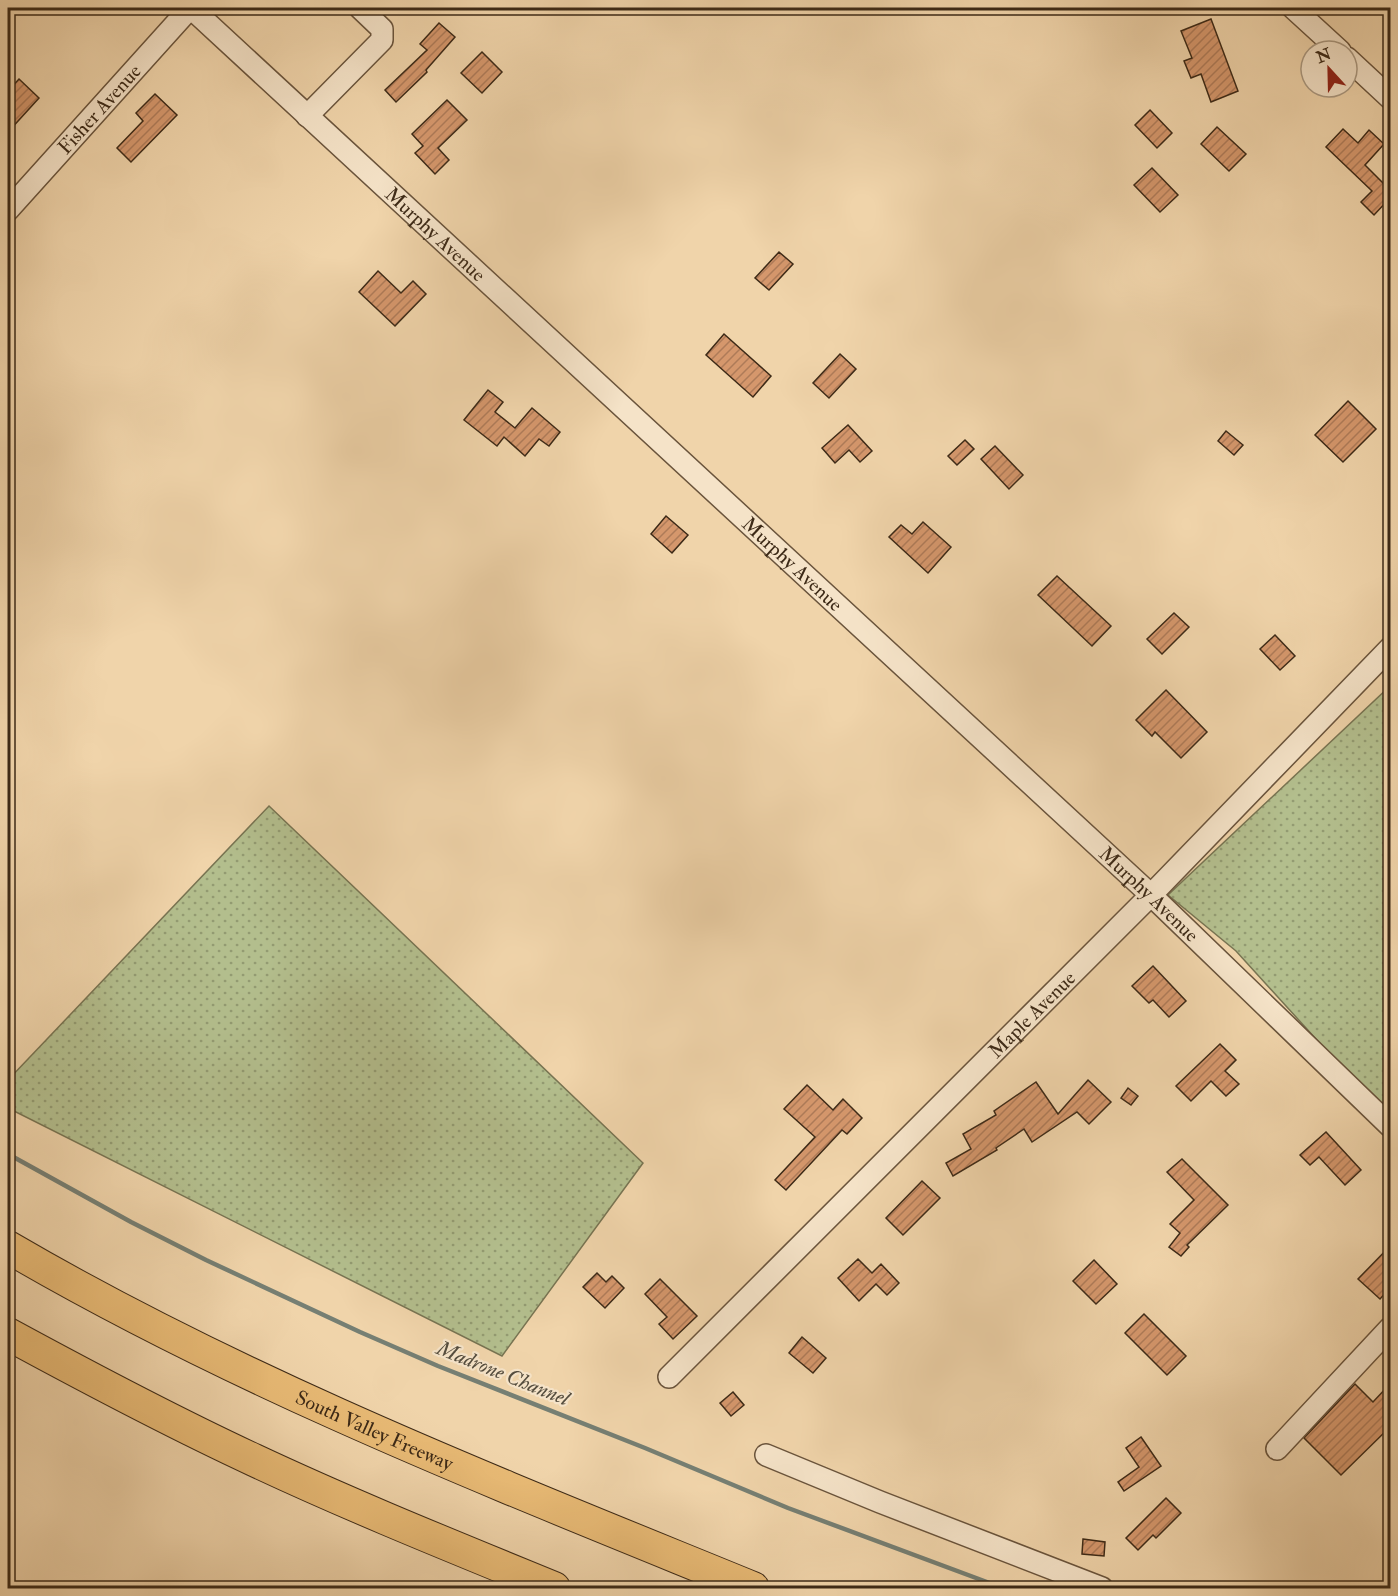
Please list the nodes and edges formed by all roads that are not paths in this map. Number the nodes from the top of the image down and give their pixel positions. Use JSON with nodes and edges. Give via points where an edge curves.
{"nodes":[{"id":1,"x":191,"y":8,"type":"edge"},
{"id":2,"x":360,"y":8,"type":"edge"},
{"id":3,"x":1293,"y":8,"type":"edge"},
{"id":4,"x":1327,"y":39,"type":"edge"},
{"id":5,"x":1359,"y":67,"type":"edge"},
{"id":6,"x":1387,"y":87,"type":"edge"},
{"id":7,"x":307,"y":116,"type":"junction"},
{"id":8,"x":8,"y":210,"type":"edge"},
{"id":9,"x":1390,"y":648,"type":"edge"},
{"id":10,"x":1151,"y":894,"type":"junction"},
{"id":11,"x":1390,"y":1126,"type":"edge"},
{"id":12,"x":8,"y":1247,"type":"edge"},
{"id":13,"x":1390,"y":1328,"type":"edge"},
{"id":14,"x":8,"y":1334,"type":"edge"},
{"id":15,"x":669,"y":1377,"type":"dead end"},
{"id":16,"x":1277,"y":1449,"type":"dead end"},
{"id":17,"x":766,"y":1455,"type":"dead end"},
{"id":18,"x":554,"y":1588,"type":"edge"},
{"id":19,"x":753,"y":1588,"type":"edge"},
{"id":20,"x":1102,"y":1588,"type":"edge"}],
"edges":[{"from":1,"to":7,"type":"street","name":"Murphy Avenue"},
{"from":1,"to":8,"type":"street","name":"Fisher Avenue"},
{"from":2,"to":7,"type":"street","via":[[382,29],[382,40]]},
{"from":3,"to":4,"type":"street"},
{"from":5,"to":6,"type":"street"},
{"from":7,"to":10,"type":"street","name":"Murphy Avenue"},
{"from":9,"to":10,"type":"street","name":"Maple Avenue"},
{"from":10,"to":11,"type":"street","name":"Murphy Avenue"},
{"from":10,"to":15,"type":"street","name":"Maple Avenue"},
{"from":12,"to":19,"type":"highway","name":"South Valley Freeway","via":[[106,1301],[290,1392],[472,1473]]},
{"from":13,"to":16,"type":"street"},
{"from":14,"to":18,"type":"highway","via":[[254,1461]]},
{"from":17,"to":20,"type":"street"}]}
